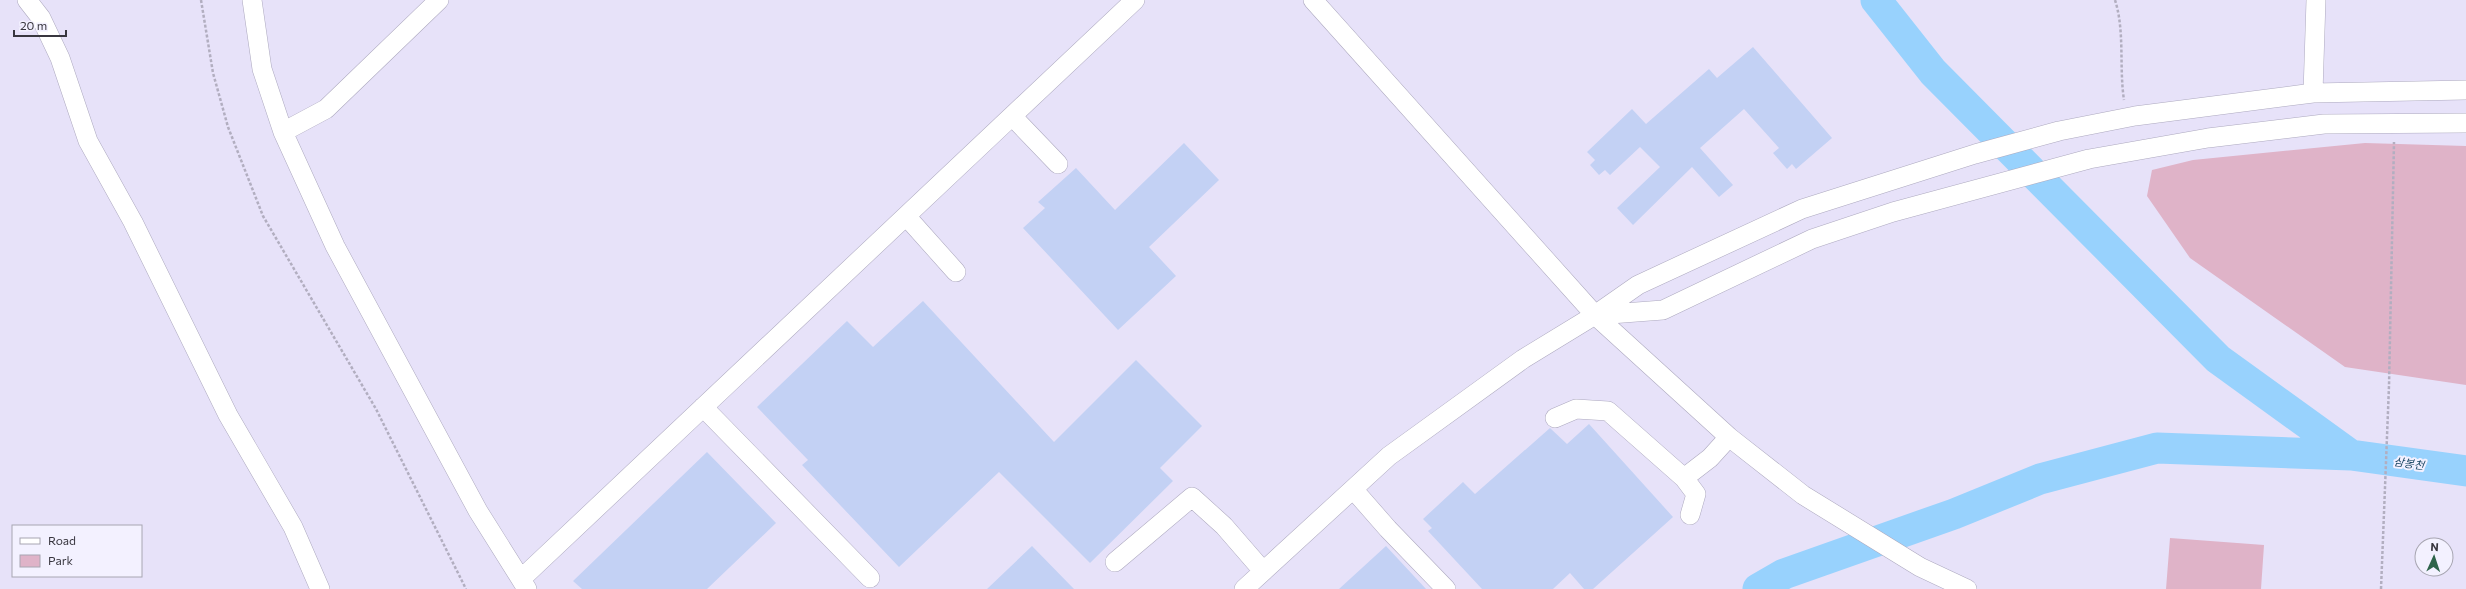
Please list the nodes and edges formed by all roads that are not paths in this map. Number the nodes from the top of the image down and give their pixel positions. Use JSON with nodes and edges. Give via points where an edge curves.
{"nodes":[{"id":1,"x":27,"y":0,"type":"edge"},
{"id":2,"x":252,"y":0,"type":"edge"},
{"id":3,"x":438,"y":0,"type":"edge"},
{"id":4,"x":1135,"y":0,"type":"edge"},
{"id":5,"x":1313,"y":0,"type":"edge"},
{"id":6,"x":2316,"y":0,"type":"edge"},
{"id":7,"x":2466,"y":90,"type":"edge"},
{"id":8,"x":2313,"y":93,"type":"junction"},
{"id":9,"x":1012,"y":116,"type":"junction"},
{"id":10,"x":2466,"y":123,"type":"edge"},
{"id":11,"x":283,"y":132,"type":"junction"},
{"id":12,"x":1058,"y":164,"type":"dead end"},
{"id":13,"x":906,"y":216,"type":"junction"},
{"id":14,"x":956,"y":272,"type":"dead end"},
{"id":15,"x":1595,"y":315,"type":"junction"},
{"id":16,"x":703,"y":407,"type":"junction"},
{"id":17,"x":1555,"y":418,"type":"dead end"},
{"id":18,"x":1730,"y":437,"type":"junction"},
{"id":19,"x":1684,"y":478,"type":"junction"},
{"id":20,"x":1354,"y":489,"type":"junction"},
{"id":21,"x":1690,"y":515,"type":"dead end"},
{"id":22,"x":1115,"y":562,"type":"dead end"},
{"id":23,"x":1263,"y":571,"type":"junction"},
{"id":24,"x":870,"y":578,"type":"dead end"},
{"id":25,"x":524,"y":584,"type":"edge"},
{"id":26,"x":1936,"y":584,"type":"edge"},
{"id":27,"x":320,"y":589,"type":"edge"},
{"id":28,"x":1244,"y":589,"type":"edge"},
{"id":29,"x":1446,"y":589,"type":"edge"},
{"id":30,"x":1967,"y":589,"type":"edge"}],
"edges":[{"from":1,"to":27,"type":"street","via":[[40,18],[60,58],[88,141],[132,222],[228,415],[293,527]]},
{"from":2,"to":11,"type":"street","via":[[262,69]]},
{"from":3,"to":11,"type":"street","via":[[326,109]]},
{"from":4,"to":9,"type":"street"},
{"from":5,"to":15,"type":"street"},
{"from":6,"to":8,"type":"street"},
{"from":7,"to":8,"type":"street"},
{"from":8,"to":15,"type":"street","via":[[2135,116],[2059,131],[1975,154],[1802,209],[1638,285]]},
{"from":9,"to":12,"type":"street"},
{"from":9,"to":13,"type":"street"},
{"from":10,"to":15,"type":"street","via":[[2324,124],[2137,149],[2089,159],[1893,212],[1812,239],[1663,310]]},
{"from":11,"to":25,"type":"street","via":[[339,252],[478,511]]},
{"from":13,"to":14,"type":"street"},
{"from":13,"to":16,"type":"street"},
{"from":15,"to":18,"type":"street"},
{"from":15,"to":20,"type":"street","via":[[1523,359],[1389,456]]},
{"from":16,"to":24,"type":"street"},
{"from":16,"to":25,"type":"street"},
{"from":17,"to":19,"type":"street","via":[[1576,409],[1608,411]]},
{"from":18,"to":19,"type":"street","via":[[1710,458]]},
{"from":18,"to":26,"type":"street","via":[[1802,495],[1920,567]]},
{"from":19,"to":21,"type":"street","via":[[1696,494]]},
{"from":20,"to":23,"type":"street"},
{"from":20,"to":29,"type":"street","via":[[1388,529]]},
{"from":22,"to":23,"type":"street","via":[[1192,497],[1224,526]]},
{"from":23,"to":28,"type":"street"},
{"from":26,"to":30,"type":"street"}]}
